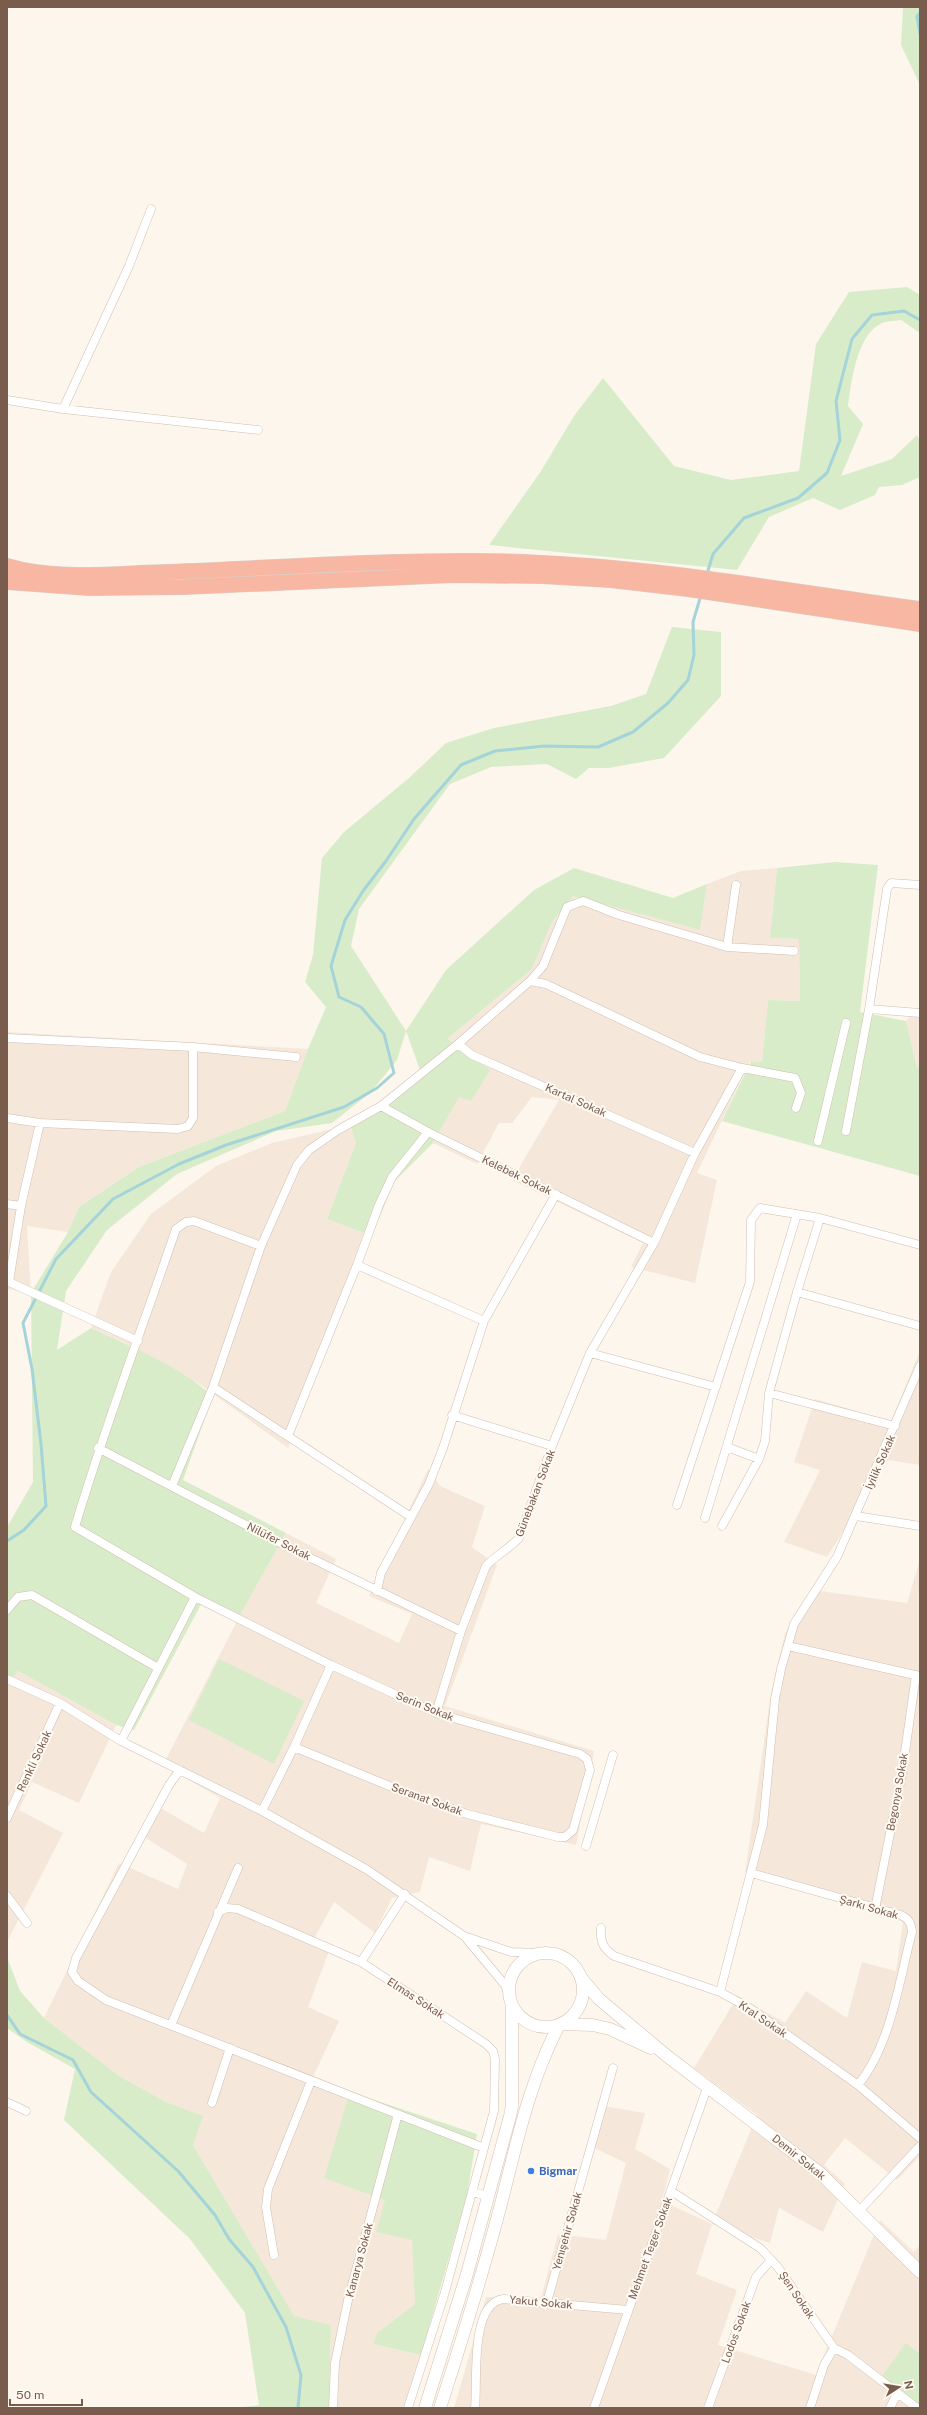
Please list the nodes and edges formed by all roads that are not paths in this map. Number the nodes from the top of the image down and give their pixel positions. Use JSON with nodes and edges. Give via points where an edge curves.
{"nodes":[{"id":1,"x":151,"y":209,"type":"dead end"},
{"id":2,"x":7,"y":400,"type":"edge"},
{"id":3,"x":63,"y":409,"type":"junction"},
{"id":4,"x":258,"y":430,"type":"dead end"},
{"id":5,"x":7,"y":566,"type":"edge"},
{"id":6,"x":7,"y":582,"type":"edge"},
{"id":7,"x":688,"y":582,"type":"junction"},
{"id":8,"x":920,"y":609,"type":"edge"},
{"id":9,"x":920,"y":624,"type":"edge"},
{"id":10,"x":736,"y":885,"type":"dead end"},
{"id":11,"x":920,"y":885,"type":"edge"},
{"id":12,"x":727,"y":947,"type":"junction"},
{"id":13,"x":794,"y":951,"type":"dead end"},
{"id":14,"x":530,"y":981,"type":"junction"},
{"id":15,"x":869,"y":1009,"type":"junction"},
{"id":16,"x":920,"y":1013,"type":"edge"},
{"id":17,"x":846,"y":1023,"type":"dead end"},
{"id":18,"x":7,"y":1038,"type":"edge"},
{"id":19,"x":458,"y":1044,"type":"junction"},
{"id":20,"x":193,"y":1047,"type":"junction"},
{"id":21,"x":296,"y":1057,"type":"dead end"},
{"id":22,"x":742,"y":1068,"type":"junction"},
{"id":23,"x":381,"y":1106,"type":"junction"},
{"id":24,"x":796,"y":1108,"type":"dead end"},
{"id":25,"x":7,"y":1118,"type":"edge"},
{"id":26,"x":40,"y":1123,"type":"junction"},
{"id":27,"x":846,"y":1131,"type":"dead end"},
{"id":28,"x":428,"y":1132,"type":"junction"},
{"id":29,"x":818,"y":1142,"type":"dead end"},
{"id":30,"x":695,"y":1154,"type":"junction"},
{"id":31,"x":556,"y":1194,"type":"junction"},
{"id":32,"x":7,"y":1204,"type":"edge"},
{"id":33,"x":21,"y":1206,"type":"junction"},
{"id":34,"x":797,"y":1214,"type":"junction"},
{"id":35,"x":820,"y":1218,"type":"junction"},
{"id":36,"x":654,"y":1243,"type":"junction"},
{"id":37,"x":261,"y":1246,"type":"junction"},
{"id":38,"x":920,"y":1246,"type":"edge"},
{"id":39,"x":357,"y":1265,"type":"junction"},
{"id":40,"x":11,"y":1282,"type":"edge"},
{"id":41,"x":797,"y":1292,"type":"junction"},
{"id":42,"x":484,"y":1321,"type":"junction"},
{"id":43,"x":920,"y":1326,"type":"edge"},
{"id":44,"x":138,"y":1341,"type":"junction"},
{"id":45,"x":590,"y":1353,"type":"junction"},
{"id":46,"x":920,"y":1366,"type":"edge"},
{"id":47,"x":213,"y":1386,"type":"junction"},
{"id":48,"x":716,"y":1387,"type":"junction"},
{"id":49,"x":770,"y":1392,"type":"junction"},
{"id":50,"x":452,"y":1414,"type":"junction"},
{"id":51,"x":895,"y":1426,"type":"junction"},
{"id":52,"x":288,"y":1436,"type":"junction"},
{"id":53,"x":552,"y":1446,"type":"junction"},
{"id":54,"x":727,"y":1447,"type":"junction"},
{"id":55,"x":98,"y":1448,"type":"junction"},
{"id":56,"x":759,"y":1459,"type":"junction"},
{"id":57,"x":172,"y":1486,"type":"junction"},
{"id":58,"x":678,"y":1505,"type":"dead end"},
{"id":59,"x":856,"y":1516,"type":"junction"},
{"id":60,"x":412,"y":1517,"type":"junction"},
{"id":61,"x":705,"y":1518,"type":"dead end"},
{"id":62,"x":722,"y":1526,"type":"dead end"},
{"id":63,"x":920,"y":1526,"type":"edge"},
{"id":64,"x":377,"y":1591,"type":"junction"},
{"id":65,"x":194,"y":1597,"type":"junction"},
{"id":66,"x":7,"y":1610,"type":"edge"},
{"id":67,"x":461,"y":1631,"type":"junction"},
{"id":68,"x":788,"y":1646,"type":"junction"},
{"id":69,"x":330,"y":1665,"type":"junction"},
{"id":70,"x":158,"y":1668,"type":"junction"},
{"id":71,"x":918,"y":1675,"type":"edge"},
{"id":72,"x":7,"y":1679,"type":"edge"},
{"id":73,"x":60,"y":1703,"type":"junction"},
{"id":74,"x":436,"y":1713,"type":"junction"},
{"id":75,"x":121,"y":1741,"type":"junction"},
{"id":76,"x":294,"y":1747,"type":"junction"},
{"id":77,"x":613,"y":1754,"type":"dead end"},
{"id":78,"x":180,"y":1770,"type":"junction"},
{"id":79,"x":262,"y":1811,"type":"junction"},
{"id":80,"x":7,"y":1818,"type":"edge"},
{"id":81,"x":565,"y":1837,"type":"joint"},
{"id":82,"x":586,"y":1846,"type":"dead end"},
{"id":83,"x":238,"y":1868,"type":"dead end"},
{"id":84,"x":751,"y":1873,"type":"junction"},
{"id":85,"x":405,"y":1894,"type":"junction"},
{"id":86,"x":7,"y":1896,"type":"edge"},
{"id":87,"x":875,"y":1909,"type":"junction"},
{"id":88,"x":218,"y":1912,"type":"junction"},
{"id":89,"x":28,"y":1923,"type":"dead end"},
{"id":90,"x":602,"y":1928,"type":"dead end"},
{"id":91,"x":464,"y":1936,"type":"junction"},
{"id":92,"x":538,"y":1953,"type":"junction"},
{"id":93,"x":361,"y":1962,"type":"junction"},
{"id":94,"x":582,"y":1980,"type":"junction"},
{"id":95,"x":720,"y":1992,"type":"junction"},
{"id":96,"x":510,"y":2001,"type":"junction"},
{"id":97,"x":171,"y":2024,"type":"junction"},
{"id":98,"x":560,"y":2025,"type":"junction"},
{"id":99,"x":230,"y":2048,"type":"junction"},
{"id":100,"x":667,"y":2056,"type":"junction"},
{"id":101,"x":613,"y":2068,"type":"dead end"},
{"id":102,"x":310,"y":2081,"type":"junction"},
{"id":103,"x":858,"y":2085,"type":"junction"},
{"id":104,"x":707,"y":2088,"type":"junction"},
{"id":105,"x":7,"y":2102,"type":"edge"},
{"id":106,"x":212,"y":2103,"type":"dead end"},
{"id":107,"x":26,"y":2111,"type":"dead end"},
{"id":108,"x":398,"y":2114,"type":"junction"},
{"id":109,"x":920,"y":2138,"type":"edge"},
{"id":110,"x":920,"y":2146,"type":"edge"},
{"id":111,"x":484,"y":2148,"type":"junction"},
{"id":112,"x":671,"y":2191,"type":"junction"},
{"id":113,"x":472,"y":2192,"type":"junction"},
{"id":114,"x":488,"y":2196,"type":"junction"},
{"id":115,"x":859,"y":2211,"type":"junction"},
{"id":116,"x":274,"y":2255,"type":"dead end"},
{"id":117,"x":771,"y":2260,"type":"junction"},
{"id":118,"x":920,"y":2272,"type":"edge"},
{"id":119,"x":548,"y":2302,"type":"junction"},
{"id":120,"x":628,"y":2310,"type":"junction"},
{"id":121,"x":834,"y":2348,"type":"junction"},
{"id":122,"x":897,"y":2393,"type":"junction"},
{"id":123,"x":334,"y":2408,"type":"edge"},
{"id":124,"x":408,"y":2408,"type":"edge"},
{"id":125,"x":425,"y":2408,"type":"edge"},
{"id":126,"x":440,"y":2408,"type":"edge"},
{"id":127,"x":475,"y":2408,"type":"edge"},
{"id":128,"x":594,"y":2408,"type":"edge"},
{"id":129,"x":708,"y":2408,"type":"edge"},
{"id":130,"x":810,"y":2408,"type":"edge"},
{"id":131,"x":890,"y":2408,"type":"edge"},
{"id":132,"x":917,"y":2408,"type":"edge"}],
"edges":[{"from":1,"to":3,"type":"street","via":[[129,266]]},
{"from":2,"to":3,"type":"street"},
{"from":3,"to":4,"type":"street"},
{"from":5,"to":7,"type":"highway","via":[[43,574],[480,561],[600,566]]},
{"from":6,"to":7,"type":"highway","via":[[89,588],[159,587],[453,575]]},
{"from":7,"to":8,"type":"highway","via":[[725,580]]},
{"from":7,"to":9,"type":"highway","via":[[719,594]]},
{"from":10,"to":12,"type":"street"},
{"from":11,"to":15,"type":"street","via":[[890,883],[887,889]]},
{"from":12,"to":13,"type":"street"},
{"from":12,"to":14,"type":"street","via":[[619,915],[583,901],[567,907],[543,966]]},
{"from":14,"to":19,"type":"street"},
{"from":14,"to":22,"type":"street","via":[[546,984],[700,1057]]},
{"from":15,"to":16,"type":"street"},
{"from":15,"to":27,"type":"street"},
{"from":17,"to":29,"type":"street"},
{"from":18,"to":20,"type":"street"},
{"from":19,"to":23,"type":"street"},
{"from":19,"to":30,"type":"street","name":"Kartal Sokak","via":[[472,1055]]},
{"from":20,"to":21,"type":"street"},
{"from":20,"to":26,"type":"street","via":[[193,1118],[188,1126],[178,1130]]},
{"from":22,"to":24,"type":"street","via":[[795,1078],[801,1093]]},
{"from":22,"to":30,"type":"street","name":"Günebakan Sokak"},
{"from":23,"to":28,"type":"street","name":"Kelebek Sokak"},
{"from":23,"to":37,"type":"street","via":[[308,1150],[297,1165]]},
{"from":25,"to":26,"type":"street"},
{"from":26,"to":33,"type":"street"},
{"from":28,"to":31,"type":"street","name":"Kelebek Sokak"},
{"from":28,"to":39,"type":"street","via":[[392,1177]]},
{"from":30,"to":36,"type":"street","name":"Günebakan Sokak"},
{"from":31,"to":36,"type":"street","name":"Kelebek Sokak"},
{"from":31,"to":42,"type":"street"},
{"from":32,"to":33,"type":"street"},
{"from":33,"to":40,"type":"street"},
{"from":34,"to":35,"type":"street"},
{"from":34,"to":48,"type":"street","via":[[760,1208],[751,1220],[750,1282]]},
{"from":34,"to":54,"type":"street"},
{"from":35,"to":38,"type":"street"},
{"from":35,"to":41,"type":"street"},
{"from":36,"to":45,"type":"street","name":"Günebakan Sokak"},
{"from":37,"to":44,"type":"street","via":[[194,1221],[186,1222],[176,1229]]},
{"from":37,"to":47,"type":"street"},
{"from":39,"to":42,"type":"street"},
{"from":39,"to":52,"type":"street"},
{"from":40,"to":44,"type":"street"},
{"from":41,"to":43,"type":"street"},
{"from":41,"to":49,"type":"street"},
{"from":42,"to":50,"type":"street"},
{"from":44,"to":55,"type":"street"},
{"from":45,"to":48,"type":"street"},
{"from":45,"to":53,"type":"street","name":"Günebakan Sokak"},
{"from":46,"to":51,"type":"street","name":"İyilik Sokak"},
{"from":47,"to":52,"type":"street"},
{"from":47,"to":57,"type":"street"},
{"from":48,"to":58,"type":"street"},
{"from":49,"to":51,"type":"street"},
{"from":49,"to":56,"type":"street","via":[[765,1440]]},
{"from":50,"to":53,"type":"street"},
{"from":50,"to":60,"type":"street","via":[[443,1448]]},
{"from":51,"to":59,"type":"street","name":"İyilik Sokak"},
{"from":52,"to":60,"type":"street"},
{"from":53,"to":67,"type":"street","name":"Günebakan Sokak","via":[[520,1538],[486,1566]]},
{"from":54,"to":56,"type":"street"},
{"from":54,"to":61,"type":"street"},
{"from":55,"to":57,"type":"street","name":"Nilüfer Sokak"},
{"from":55,"to":65,"type":"street","name":"Serin Sokak","via":[[75,1527]]},
{"from":56,"to":62,"type":"street"},
{"from":57,"to":64,"type":"street","name":"Nilüfer Sokak"},
{"from":59,"to":63,"type":"street"},
{"from":59,"to":68,"type":"street","name":"İyilik Sokak","via":[[837,1556],[794,1624]]},
{"from":60,"to":64,"type":"street","via":[[381,1573]]},
{"from":64,"to":67,"type":"street","name":"Nilüfer Sokak"},
{"from":65,"to":69,"type":"street","name":"Serin Sokak"},
{"from":65,"to":70,"type":"street"},
{"from":66,"to":70,"type":"street","via":[[18,1597],[32,1595]]},
{"from":67,"to":74,"type":"street","name":"Günebakan Sokak"},
{"from":68,"to":71,"type":"street"},
{"from":68,"to":84,"type":"street","name":"İyilik Sokak","via":[[775,1699],[763,1825]]},
{"from":69,"to":74,"type":"street","name":"Serin Sokak"},
{"from":69,"to":76,"type":"street"},
{"from":70,"to":75,"type":"street"},
{"from":71,"to":87,"type":"street","name":"Begonya Sokak"},
{"from":72,"to":73,"type":"street"},
{"from":73,"to":75,"type":"street"},
{"from":73,"to":80,"type":"street","name":"Renkli Sokak"},
{"from":74,"to":81,"type":"street","name":"Serin Sokak","via":[[580,1754],[587,1759],[590,1770],[573,1830]]},
{"from":75,"to":78,"type":"street"},
{"from":76,"to":79,"type":"street"},
{"from":76,"to":81,"type":"street","name":"Seranat Sokak","via":[[409,1794],[467,1814]]},
{"from":77,"to":82,"type":"street"},
{"from":78,"to":79,"type":"street"},
{"from":78,"to":97,"type":"street","via":[[169,1785],[76,1958],[72,1972],[78,1982],[106,2000]]},
{"from":79,"to":85,"type":"street","via":[[366,1869]]},
{"from":83,"to":88,"type":"street"},
{"from":84,"to":87,"type":"street","name":"Şarkı Sokak"},
{"from":84,"to":95,"type":"street","name":"İyilik Sokak"},
{"from":85,"to":91,"type":"street"},
{"from":85,"to":93,"type":"street"},
{"from":86,"to":89,"type":"street"},
{"from":87,"to":103,"type":"street","name":"Şarkı Sokak","via":[[908,1919],[912,1932],[886,2034],[871,2069]]},
{"from":88,"to":93,"type":"street","name":"Elmas Sokak","via":[[227,1908],[238,1909]]},
{"from":88,"to":97,"type":"street"},
{"from":90,"to":95,"type":"street","name":"Kral Sokak","via":[[600,1940],[605,1950],[614,1956]]},
{"from":91,"to":92,"type":"street","via":[[511,1952]]},
{"from":91,"to":96,"type":"street","via":[[505,1985]]},
{"from":92,"to":94,"type":"street","via":[[560,1955],[577,1969]]},
{"from":92,"to":96,"type":"street","via":[[518,1964],[509,1984]]},
{"from":93,"to":111,"type":"street","name":"Elmas Sokak","via":[[493,2051],[494,2111]]},
{"from":94,"to":98,"type":"street","via":[[580,2006],[570,2019]]},
{"from":94,"to":100,"type":"street","name":"Demir Sokak","via":[[599,1999]]},
{"from":95,"to":103,"type":"street","name":"Kral Sokak","via":[[751,2009]]},
{"from":96,"to":98,"type":"street","via":[[522,2019],[537,2026]]},
{"from":96,"to":114,"type":"street","via":[[512,2106]]},
{"from":97,"to":99,"type":"street"},
{"from":98,"to":100,"type":"street","name":"Demir Sokak","via":[[593,2025],[610,2029]]},
{"from":98,"to":126,"type":"street","via":[[542,2059],[525,2109],[473,2306]]},
{"from":99,"to":102,"type":"street"},
{"from":99,"to":106,"type":"street"},
{"from":100,"to":104,"type":"street","name":"Demir Sokak"},
{"from":101,"to":119,"type":"street","name":"Yenışehir Sokak"},
{"from":102,"to":108,"type":"street"},
{"from":102,"to":116,"type":"street","via":[[268,2190],[266,2207]]},
{"from":103,"to":109,"type":"street","name":"Kral Sokak"},
{"from":104,"to":112,"type":"street","name":"Mehmet Teger Sokak"},
{"from":104,"to":115,"type":"street","name":"Demir Sokak","via":[[814,2168]]},
{"from":105,"to":107,"type":"street"},
{"from":108,"to":111,"type":"street"},
{"from":108,"to":123,"type":"street","name":"Kanarya Sokak","via":[[348,2300],[335,2363]]},
{"from":110,"to":115,"type":"street"},
{"from":111,"to":113,"type":"street","name":"Elmas Sokak"},
{"from":112,"to":117,"type":"street","name":"Şen Sokak","via":[[752,2242]]},
{"from":112,"to":120,"type":"street","name":"Mehmet Teger Sokak"},
{"from":113,"to":114,"type":"street"},
{"from":113,"to":124,"type":"street","name":"Elmas Sokak","via":[[445,2292]]},
{"from":114,"to":125,"type":"street"},
{"from":115,"to":118,"type":"street","name":"Demir Sokak"},
{"from":117,"to":121,"type":"street","name":"Şen Sokak"},
{"from":117,"to":129,"type":"street","name":"Lodos Sokak","via":[[756,2277]]},
{"from":119,"to":120,"type":"street","name":"Yakut Sokak"},
{"from":119,"to":127,"type":"street","name":"Yakut Sokak","via":[[503,2299],[490,2304],[478,2341]]},
{"from":120,"to":128,"type":"street","name":"Mehmet Teger Sokak"},
{"from":121,"to":122,"type":"street","name":"Şen Sokak","via":[[848,2355]]},
{"from":121,"to":130,"type":"street","via":[[824,2366]]},
{"from":122,"to":131,"type":"street"},
{"from":122,"to":132,"type":"street","name":"Şen Sokak"}]}
